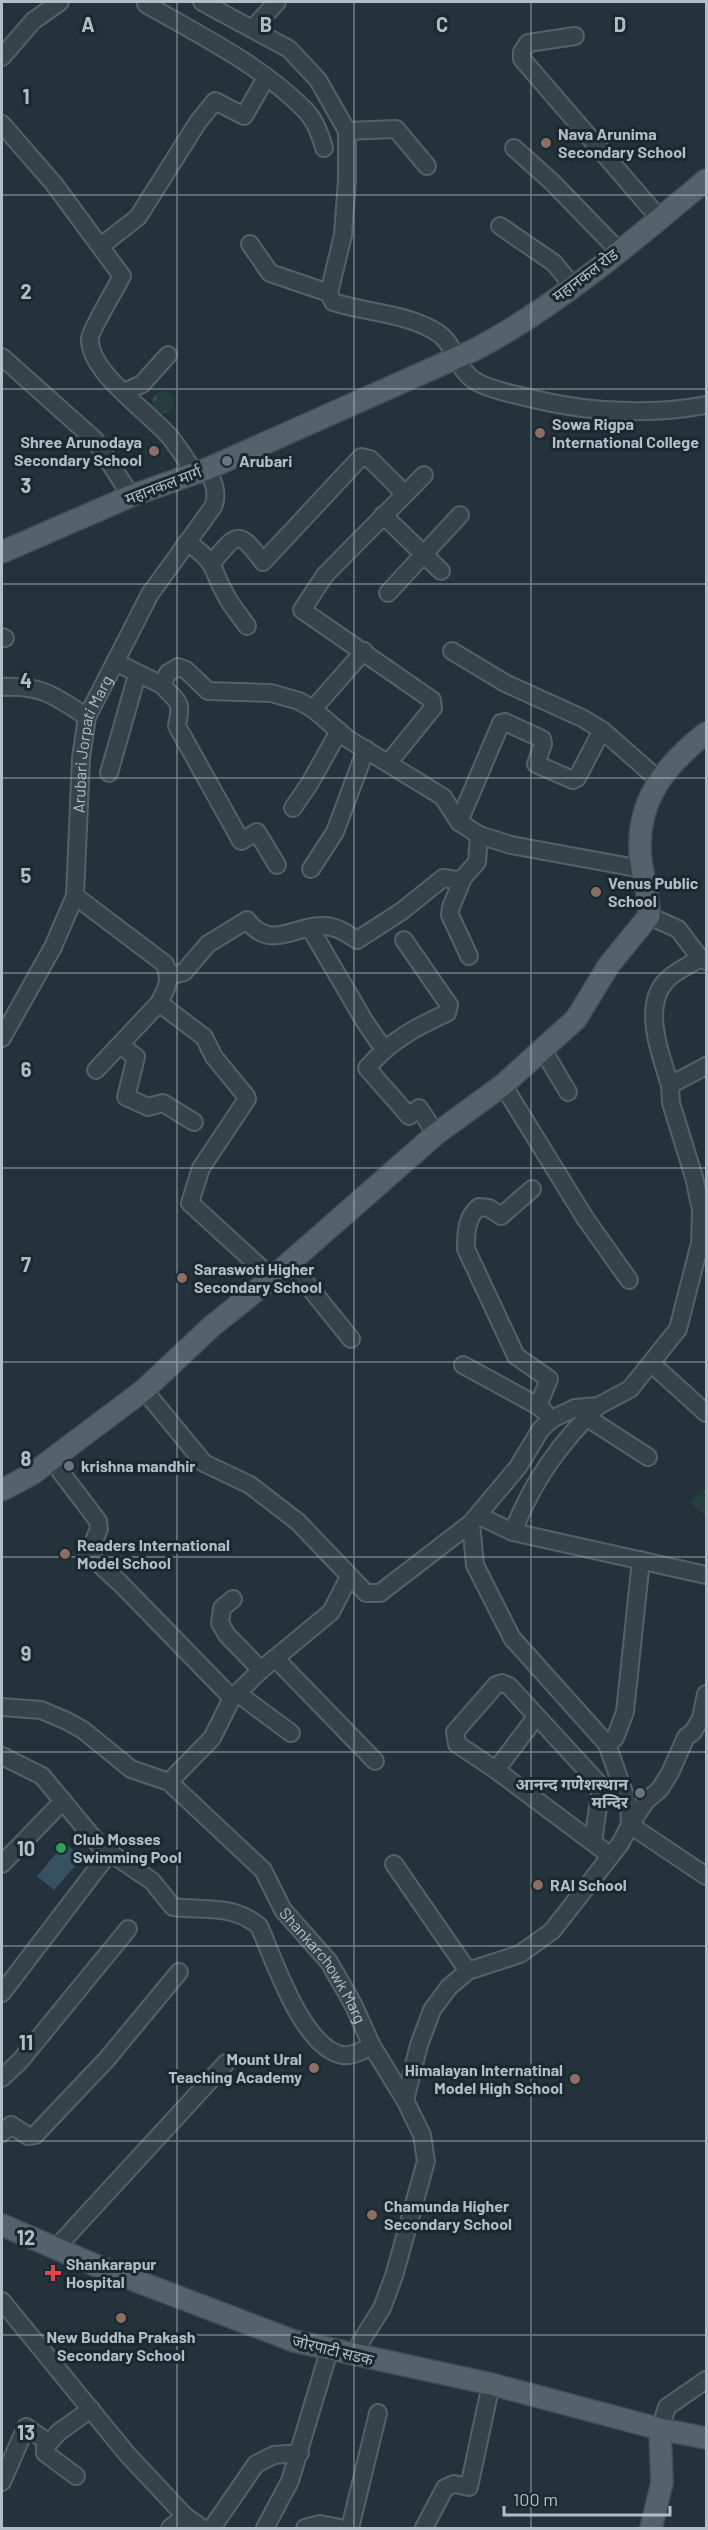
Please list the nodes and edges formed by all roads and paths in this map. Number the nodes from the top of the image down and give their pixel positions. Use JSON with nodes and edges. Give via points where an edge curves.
{"nodes":[{"id":1,"x":60,"y":2,"type":"edge"},
{"id":2,"x":202,"y":2,"type":"edge"},
{"id":3,"x":277,"y":2,"type":"edge"},
{"id":4,"x":146,"y":4,"type":"dead end"},
{"id":5,"x":253,"y":28,"type":"junction"},
{"id":6,"x":575,"y":36,"type":"dead end"},
{"id":7,"x":2,"y":57,"type":"edge"},
{"id":8,"x":266,"y":78,"type":"junction"},
{"id":9,"x":2,"y":124,"type":"edge"},
{"id":10,"x":347,"y":131,"type":"junction"},
{"id":11,"x":324,"y":148,"type":"dead end"},
{"id":12,"x":514,"y":148,"type":"dead end"},
{"id":13,"x":427,"y":166,"type":"dead end"},
{"id":14,"x":706,"y":180,"type":"edge"},
{"id":15,"x":660,"y":219,"type":"junction"},
{"id":16,"x":500,"y":226,"type":"dead end"},
{"id":17,"x":250,"y":244,"type":"dead end"},
{"id":18,"x":101,"y":246,"type":"junction"},
{"id":19,"x":618,"y":250,"type":"junction"},
{"id":20,"x":572,"y":285,"type":"junction"},
{"id":21,"x":329,"y":293,"type":"junction"},
{"id":22,"x":168,"y":355,"type":"dead end"},
{"id":23,"x":2,"y":357,"type":"edge"},
{"id":24,"x":456,"y":358,"type":"junction"},
{"id":25,"x":124,"y":392,"type":"junction"},
{"id":26,"x":706,"y":405,"type":"edge"},
{"id":27,"x":200,"y":470,"type":"junction"},
{"id":28,"x":424,"y":475,"type":"dead end"},
{"id":29,"x":405,"y":494,"type":"junction"},
{"id":30,"x":131,"y":496,"type":"junction"},
{"id":31,"x":460,"y":514,"type":"dead end"},
{"id":32,"x":383,"y":515,"type":"junction"},
{"id":33,"x":187,"y":542,"type":"junction"},
{"id":34,"x":2,"y":552,"type":"edge"},
{"id":35,"x":424,"y":554,"type":"junction"},
{"id":36,"x":212,"y":563,"type":"junction"},
{"id":37,"x":441,"y":571,"type":"dead end"},
{"id":38,"x":388,"y":593,"type":"dead end"},
{"id":39,"x":247,"y":626,"type":"dead end"},
{"id":40,"x":363,"y":651,"type":"junction"},
{"id":41,"x":452,"y":651,"type":"dead end"},
{"id":42,"x":115,"y":662,"type":"junction"},
{"id":43,"x":137,"y":675,"type":"junction"},
{"id":44,"x":162,"y":685,"type":"junction"},
{"id":45,"x":2,"y":687,"type":"edge"},
{"id":46,"x":313,"y":709,"type":"junction"},
{"id":47,"x":87,"y":717,"type":"junction"},
{"id":48,"x":602,"y":730,"type":"junction"},
{"id":49,"x":339,"y":731,"type":"junction"},
{"id":50,"x":706,"y":733,"type":"edge"},
{"id":51,"x":366,"y":749,"type":"junction"},
{"id":52,"x":389,"y":762,"type":"junction"},
{"id":53,"x":109,"y":773,"type":"dead end"},
{"id":54,"x":660,"y":781,"type":"junction"},
{"id":55,"x":293,"y":808,"type":"dead end"},
{"id":56,"x":459,"y":822,"type":"junction"},
{"id":57,"x":479,"y":835,"type":"junction"},
{"id":58,"x":277,"y":865,"type":"dead end"},
{"id":59,"x":311,"y":869,"type":"dead end"},
{"id":60,"x":642,"y":869,"type":"junction"},
{"id":61,"x":463,"y":878,"type":"junction"},
{"id":62,"x":75,"y":896,"type":"junction"},
{"id":63,"x":649,"y":916,"type":"junction"},
{"id":64,"x":310,"y":928,"type":"junction"},
{"id":65,"x":404,"y":940,"type":"dead end"},
{"id":66,"x":469,"y":956,"type":"dead end"},
{"id":67,"x":703,"y":959,"type":"edge"},
{"id":68,"x":169,"y":976,"type":"junction"},
{"id":69,"x":159,"y":1003,"type":"junction"},
{"id":70,"x":2,"y":1038,"type":"edge"},
{"id":71,"x":120,"y":1045,"type":"junction"},
{"id":72,"x":383,"y":1048,"type":"junction"},
{"id":73,"x":543,"y":1050,"type":"junction"},
{"id":74,"x":706,"y":1066,"type":"edge"},
{"id":75,"x":96,"y":1070,"type":"dead end"},
{"id":76,"x":503,"y":1085,"type":"junction"},
{"id":77,"x":670,"y":1085,"type":"junction"},
{"id":78,"x":568,"y":1092,"type":"dead end"},
{"id":79,"x":194,"y":1122,"type":"dead end"},
{"id":80,"x":436,"y":1134,"type":"junction"},
{"id":81,"x":532,"y":1189,"type":"dead end"},
{"id":82,"x":289,"y":1262,"type":"junction"},
{"id":83,"x":272,"y":1278,"type":"junction"},
{"id":84,"x":629,"y":1280,"type":"dead end"},
{"id":85,"x":351,"y":1339,"type":"dead end"},
{"id":86,"x":652,"y":1364,"type":"junction"},
{"id":87,"x":463,"y":1365,"type":"dead end"},
{"id":88,"x":144,"y":1390,"type":"junction"},
{"id":89,"x":538,"y":1406,"type":"junction"},
{"id":90,"x":588,"y":1410,"type":"junction"},
{"id":91,"x":706,"y":1413,"type":"edge"},
{"id":92,"x":552,"y":1419,"type":"junction"},
{"id":93,"x":648,"y":1457,"type":"dead end"},
{"id":94,"x":51,"y":1459,"type":"junction"},
{"id":95,"x":2,"y":1490,"type":"edge"},
{"id":96,"x":475,"y":1520,"type":"junction"},
{"id":97,"x":513,"y":1532,"type":"junction"},
{"id":98,"x":436,"y":1547,"type":"junction"},
{"id":99,"x":641,"y":1560,"type":"junction"},
{"id":100,"x":475,"y":1564,"type":"junction"},
{"id":101,"x":706,"y":1575,"type":"edge"},
{"id":102,"x":349,"y":1577,"type":"junction"},
{"id":103,"x":233,"y":1599,"type":"dead end"},
{"id":104,"x":275,"y":1658,"type":"junction"},
{"id":105,"x":261,"y":1670,"type":"junction"},
{"id":106,"x":706,"y":1694,"type":"edge"},
{"id":107,"x":235,"y":1695,"type":"junction"},
{"id":108,"x":2,"y":1707,"type":"edge"},
{"id":109,"x":536,"y":1717,"type":"junction"},
{"id":110,"x":291,"y":1733,"type":"dead end"},
{"id":111,"x":607,"y":1744,"type":"junction"},
{"id":112,"x":2,"y":1756,"type":"edge"},
{"id":113,"x":375,"y":1761,"type":"dead end"},
{"id":114,"x":496,"y":1770,"type":"junction"},
{"id":115,"x":169,"y":1782,"type":"junction"},
{"id":116,"x":63,"y":1800,"type":"junction"},
{"id":117,"x":630,"y":1825,"type":"junction"},
{"id":118,"x":593,"y":1842,"type":"junction"},
{"id":119,"x":109,"y":1853,"type":"junction"},
{"id":120,"x":611,"y":1856,"type":"junction"},
{"id":121,"x":2,"y":1864,"type":"edge"},
{"id":122,"x":394,"y":1864,"type":"dead end"},
{"id":123,"x":706,"y":1876,"type":"edge"},
{"id":124,"x":128,"y":1929,"type":"dead end"},
{"id":125,"x":468,"y":1971,"type":"junction"},
{"id":126,"x":179,"y":1972,"type":"dead end"},
{"id":127,"x":2,"y":1993,"type":"edge"},
{"id":128,"x":372,"y":2046,"type":"junction"},
{"id":129,"x":226,"y":2063,"type":"dead end"},
{"id":130,"x":2,"y":2078,"type":"edge"},
{"id":131,"x":405,"y":2100,"type":"junction"},
{"id":132,"x":2,"y":2133,"type":"edge"},
{"id":133,"x":2,"y":2225,"type":"edge"},
{"id":134,"x":56,"y":2248,"type":"junction"},
{"id":135,"x":2,"y":2301,"type":"edge"},
{"id":136,"x":329,"y":2351,"type":"junction"},
{"id":137,"x":357,"y":2357,"type":"junction"},
{"id":138,"x":706,"y":2380,"type":"edge"},
{"id":139,"x":491,"y":2385,"type":"junction"},
{"id":140,"x":91,"y":2409,"type":"junction"},
{"id":141,"x":378,"y":2413,"type":"dead end"},
{"id":142,"x":669,"y":2431,"type":"junction"},
{"id":143,"x":706,"y":2438,"type":"edge"},
{"id":144,"x":49,"y":2443,"type":"junction"},
{"id":145,"x":300,"y":2453,"type":"junction"},
{"id":146,"x":76,"y":2476,"type":"dead end"},
{"id":147,"x":2,"y":2482,"type":"edge"},
{"id":148,"x":185,"y":2516,"type":"junction"},
{"id":149,"x":170,"y":2529,"type":"edge"},
{"id":150,"x":202,"y":2529,"type":"edge"},
{"id":151,"x":212,"y":2529,"type":"edge"},
{"id":152,"x":265,"y":2529,"type":"edge"},
{"id":153,"x":305,"y":2529,"type":"edge"},
{"id":154,"x":340,"y":2529,"type":"edge"},
{"id":155,"x":350,"y":2529,"type":"edge"},
{"id":156,"x":424,"y":2529,"type":"edge"},
{"id":157,"x":651,"y":2529,"type":"edge"}],
"edges":[{"from":1,"to":7,"type":"street","via":[[33,21]]},
{"from":2,"to":5,"type":"street"},
{"from":3,"to":5,"type":"street"},
{"from":4,"to":8,"type":"street"},
{"from":5,"to":10,"type":"street","via":[[290,49],[304,63]]},
{"from":6,"to":15,"type":"street","via":[[528,43],[522,59]]},
{"from":8,"to":11,"type":"street","via":[[304,109],[319,131]]},
{"from":8,"to":18,"type":"street","via":[[244,116],[215,101],[138,217]]},
{"from":9,"to":18,"type":"street"},
{"from":10,"to":13,"type":"street","via":[[396,129]]},
{"from":10,"to":21,"type":"street","via":[[343,235]]},
{"from":12,"to":19,"type":"street"},
{"from":14,"to":15,"type":"main road","name":"महानकल रोड"},
{"from":15,"to":19,"type":"main road","name":"महानकल रोड"},
{"from":16,"to":20,"type":"street","via":[[554,263]]},
{"from":17,"to":21,"type":"street","via":[[270,273]]},
{"from":18,"to":25,"type":"street","via":[[122,276],[93,327],[92,355]]},
{"from":19,"to":20,"type":"main road","name":"महानकल रोड"},
{"from":20,"to":24,"type":"main road","name":"महानकल रोड","via":[[517,327]]},
{"from":21,"to":24,"type":"street","via":[[333,302],[388,314],[438,333],[450,344]]},
{"from":22,"to":25,"type":"street","via":[[142,384]]},
{"from":23,"to":30,"type":"street","via":[[95,440]]},
{"from":24,"to":26,"type":"street","via":[[477,383],[561,406],[635,411]]},
{"from":24,"to":27,"type":"main road","name":"महानकल मार्ग"},
{"from":25,"to":27,"type":"street"},
{"from":27,"to":30,"type":"main road","name":"महानकल मार्ग"},
{"from":27,"to":33,"type":"street","name":"Arubari Jorpati Marg","via":[[215,484],[216,501]]},
{"from":28,"to":29,"type":"street"},
{"from":29,"to":32,"type":"street"},
{"from":29,"to":36,"type":"street","via":[[370,459],[361,458],[263,562],[246,540],[239,538]]},
{"from":30,"to":34,"type":"main road","name":"महानकल मार्ग"},
{"from":31,"to":35,"type":"street"},
{"from":32,"to":35,"type":"street"},
{"from":32,"to":40,"type":"street","via":[[325,575],[302,610]]},
{"from":33,"to":36,"type":"street"},
{"from":33,"to":42,"type":"street","name":"Arubari Jorpati Marg","via":[[150,594]]},
{"from":35,"to":37,"type":"street"},
{"from":35,"to":38,"type":"street"},
{"from":36,"to":39,"type":"street","via":[[227,598]]},
{"from":40,"to":46,"type":"street"},
{"from":40,"to":52,"type":"street","via":[[434,705]]},
{"from":41,"to":48,"type":"street","via":[[505,683]]},
{"from":42,"to":43,"type":"street"},
{"from":42,"to":47,"type":"street","name":"Arubari Jorpati Marg"},
{"from":43,"to":44,"type":"street"},
{"from":43,"to":53,"type":"street"},
{"from":44,"to":46,"type":"street","via":[[168,673],[178,667],[208,691],[271,693]]},
{"from":44,"to":58,"type":"street","via":[[180,707],[177,726],[241,841],[257,832]]},
{"from":45,"to":47,"type":"street","via":[[26,685]]},
{"from":46,"to":49,"type":"street"},
{"from":47,"to":62,"type":"street","name":"Arubari Jorpati Marg","via":[[81,758]]},
{"from":48,"to":54,"type":"street"},
{"from":48,"to":56,"type":"street","via":[[573,780],[536,764],[542,739],[501,723]]},
{"from":49,"to":51,"type":"street"},
{"from":49,"to":55,"type":"street"},
{"from":50,"to":54,"type":"main road"},
{"from":51,"to":52,"type":"street"},
{"from":51,"to":59,"type":"street","via":[[335,832]]},
{"from":52,"to":56,"type":"street","via":[[443,797]]},
{"from":54,"to":60,"type":"main road","via":[[639,826]]},
{"from":56,"to":57,"type":"street"},
{"from":57,"to":60,"type":"street","via":[[511,845]]},
{"from":57,"to":61,"type":"street","via":[[477,862]]},
{"from":60,"to":63,"type":"main road"},
{"from":61,"to":64,"type":"street","via":[[443,878],[357,940],[338,928]]},
{"from":61,"to":66,"type":"street","via":[[450,915]]},
{"from":62,"to":68,"type":"street","via":[[156,956],[165,964]]},
{"from":62,"to":70,"type":"street","name":"Arubari Jorpati Marg","via":[[53,947]]},
{"from":63,"to":67,"type":"street","via":[[678,929]]},
{"from":63,"to":73,"type":"main road","via":[[609,965],[576,1018]]},
{"from":64,"to":68,"type":"street","via":[[276,936],[260,933],[247,920],[208,944],[184,972]]},
{"from":64,"to":72,"type":"street"},
{"from":65,"to":72,"type":"street","via":[[449,1009]]},
{"from":67,"to":77,"type":"street","via":[[666,980],[655,1000],[658,1041]]},
{"from":68,"to":69,"type":"street","via":[[169,986]]},
{"from":69,"to":71,"type":"street"},
{"from":69,"to":83,"type":"street","via":[[204,1037],[214,1058],[247,1100],[201,1168],[190,1203]]},
{"from":71,"to":75,"type":"street"},
{"from":71,"to":79,"type":"street","via":[[136,1057],[126,1098],[148,1107],[163,1103]]},
{"from":72,"to":80,"type":"street","via":[[367,1068],[409,1116],[419,1108]]},
{"from":73,"to":76,"type":"main road"},
{"from":73,"to":78,"type":"street"},
{"from":74,"to":77,"type":"street"},
{"from":76,"to":80,"type":"main road"},
{"from":76,"to":84,"type":"street","via":[[585,1218]]},
{"from":77,"to":86,"type":"street","via":[[671,1103],[698,1193],[700,1243],[680,1323],[674,1338]]},
{"from":80,"to":82,"type":"main road"},
{"from":81,"to":89,"type":"street","via":[[501,1216],[489,1208],[473,1211],[466,1232],[466,1249],[516,1356],[549,1379]]},
{"from":82,"to":83,"type":"main road"},
{"from":82,"to":85,"type":"street"},
{"from":83,"to":88,"type":"main road","via":[[212,1326]]},
{"from":86,"to":90,"type":"street","via":[[630,1389]]},
{"from":86,"to":91,"type":"street"},
{"from":87,"to":89,"type":"street"},
{"from":88,"to":94,"type":"main road"},
{"from":88,"to":102,"type":"street","via":[[204,1463],[250,1485],[298,1522]]},
{"from":89,"to":92,"type":"street"},
{"from":90,"to":92,"type":"street"},
{"from":90,"to":93,"type":"street"},
{"from":90,"to":97,"type":"street","via":[[526,1497]]},
{"from":92,"to":96,"type":"street"},
{"from":94,"to":95,"type":"main road"},
{"from":94,"to":107,"type":"street","via":[[98,1521],[99,1529],[88,1554]]},
{"from":96,"to":97,"type":"street"},
{"from":96,"to":98,"type":"street"},
{"from":96,"to":100,"type":"street"},
{"from":97,"to":99,"type":"street"},
{"from":98,"to":100,"type":"street","via":[[457,1547]]},
{"from":98,"to":102,"type":"street","via":[[380,1593],[366,1593]]},
{"from":99,"to":101,"type":"street"},
{"from":99,"to":111,"type":"street","via":[[625,1712],[615,1738]]},
{"from":100,"to":111,"type":"street","via":[[513,1638]]},
{"from":102,"to":104,"type":"street","via":[[331,1612]]},
{"from":103,"to":105,"type":"street","via":[[222,1608],[220,1623],[226,1635]]},
{"from":104,"to":105,"type":"street"},
{"from":104,"to":113,"type":"street"},
{"from":105,"to":107,"type":"street"},
{"from":106,"to":117,"type":"street","via":[[701,1718],[686,1737],[670,1773]]},
{"from":107,"to":110,"type":"street"},
{"from":107,"to":115,"type":"street","via":[[212,1738]]},
{"from":108,"to":115,"type":"street","name":"Shankarchowk Marg","via":[[41,1710],[67,1721],[131,1769]]},
{"from":109,"to":114,"type":"street"},
{"from":109,"to":114,"type":"street","via":[[502,1683],[455,1732],[457,1744]]},
{"from":109,"to":118,"type":"street","via":[[601,1786]]},
{"from":111,"to":117,"type":"street","via":[[629,1807]]},
{"from":112,"to":116,"type":"street","via":[[42,1776]]},
{"from":114,"to":118,"type":"street"},
{"from":115,"to":128,"type":"street","name":"Shankarchowk Marg","via":[[262,1870],[283,1910],[328,1962]]},
{"from":116,"to":119,"type":"street"},
{"from":116,"to":121,"type":"street"},
{"from":117,"to":120,"type":"street"},
{"from":117,"to":123,"type":"street"},
{"from":118,"to":120,"type":"street"},
{"from":119,"to":127,"type":"street"},
{"from":119,"to":128,"type":"street","via":[[152,1881],[173,1907],[226,1909],[248,1917],[259,1926],[309,2032],[340,2055],[351,2056]]},
{"from":120,"to":125,"type":"street","via":[[552,1931],[538,1943],[520,1954]]},
{"from":122,"to":125,"type":"street"},
{"from":124,"to":130,"type":"street"},
{"from":125,"to":131,"type":"street","via":[[449,1987],[432,2010]]},
{"from":126,"to":132,"type":"street","via":[[107,2059],[35,2135],[28,2136],[10,2125]]},
{"from":128,"to":131,"type":"street","name":"Shankarchowk Marg"},
{"from":129,"to":134,"type":"street"},
{"from":131,"to":137,"type":"street","name":"Shankarchowk Marg","via":[[422,2135],[426,2161],[394,2276],[382,2308],[360,2343]]},
{"from":133,"to":134,"type":"main road","name":"जोरपाटी सडक"},
{"from":134,"to":136,"type":"main road","name":"जोरपाटी सडक","via":[[262,2331]]},
{"from":135,"to":140,"type":"street"},
{"from":136,"to":137,"type":"main road","name":"जोरपाटी सडक"},
{"from":136,"to":145,"type":"street"},
{"from":137,"to":139,"type":"main road","name":"जोरपाटी सडक"},
{"from":138,"to":142,"type":"street","via":[[667,2407]]},
{"from":139,"to":142,"type":"main road","name":"जोरपाटी सडक"},
{"from":139,"to":156,"type":"street","via":[[469,2487],[454,2484],[445,2488]]},
{"from":140,"to":144,"type":"street"},
{"from":140,"to":148,"type":"street"},
{"from":141,"to":155,"type":"street"},
{"from":142,"to":143,"type":"main road","name":"जोरपाटी सडक"},
{"from":142,"to":157,"type":"main road","via":[[662,2492]]},
{"from":144,"to":146,"type":"street","via":[[45,2452]]},
{"from":144,"to":147,"type":"street","via":[[26,2427]]},
{"from":145,"to":151,"type":"street","via":[[274,2455],[256,2464]]},
{"from":145,"to":152,"type":"street"},
{"from":148,"to":149,"type":"street"},
{"from":148,"to":150,"type":"street"},
{"from":153,"to":154,"type":"street","via":[[320,2524]]}]}
